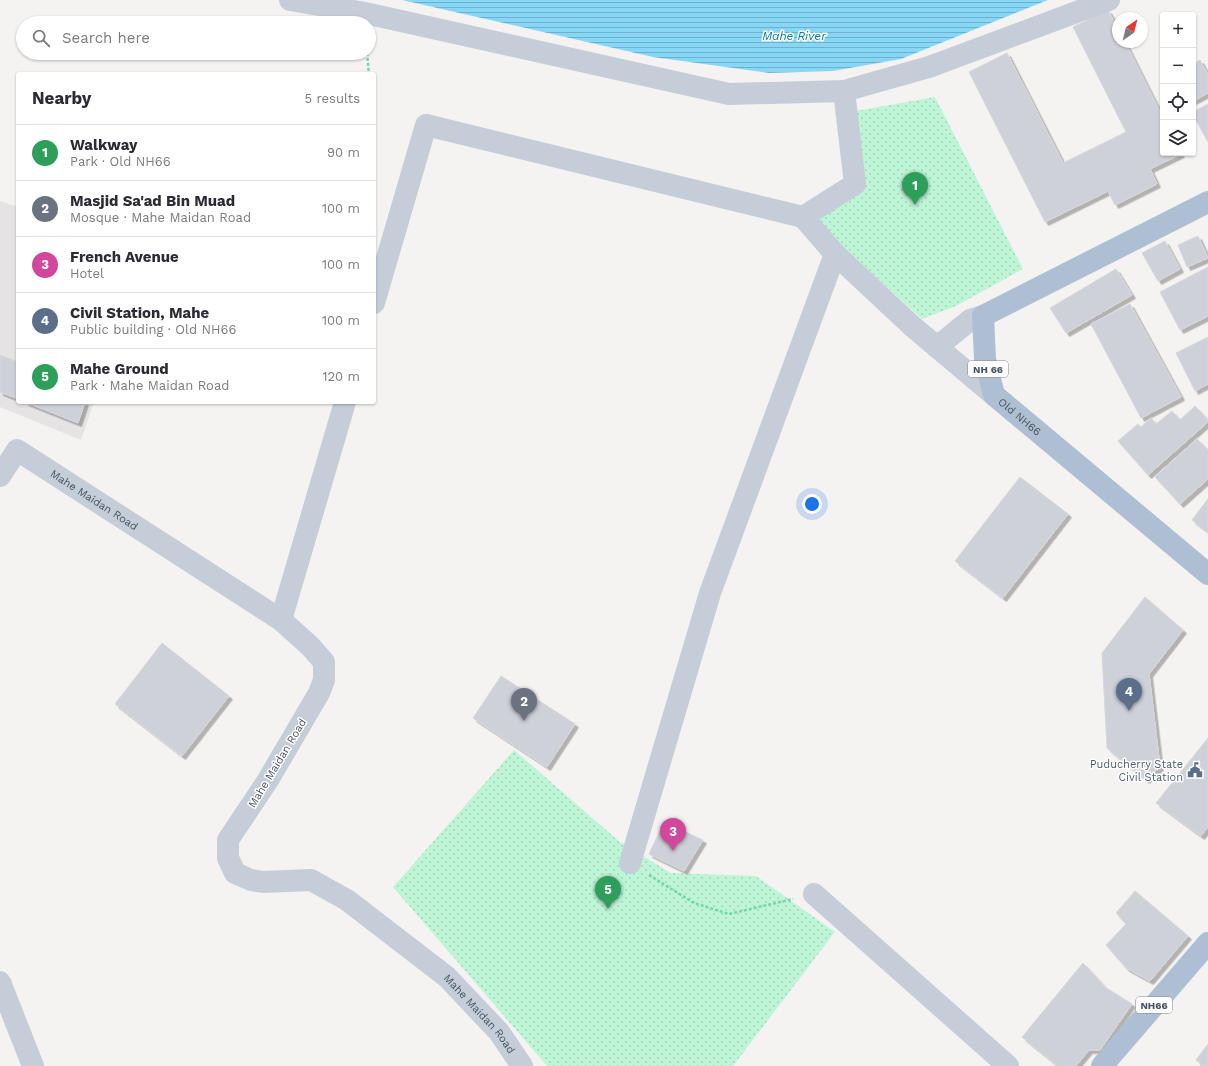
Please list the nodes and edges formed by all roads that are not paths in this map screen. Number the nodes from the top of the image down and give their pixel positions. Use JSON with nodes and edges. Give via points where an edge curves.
{"nodes":[{"id":1,"x":290,"y":0,"type":"edge"},
{"id":2,"x":1109,"y":0,"type":"edge"},
{"id":3,"x":844,"y":91,"type":"junction"},
{"id":4,"x":1208,"y":202,"type":"edge"},
{"id":5,"x":802,"y":217,"type":"junction"},
{"id":6,"x":835,"y":254,"type":"junction"},
{"id":7,"x":376,"y":296,"type":"edge"},
{"id":8,"x":983,"y":316,"type":"junction"},
{"id":9,"x":937,"y":347,"type":"junction"},
{"id":10,"x":994,"y":395,"type":"junction"},
{"id":11,"x":344,"y":404,"type":"edge"},
{"id":12,"x":0,"y":476,"type":"edge"},
{"id":13,"x":1208,"y":574,"type":"edge"},
{"id":14,"x":282,"y":620,"type":"junction"},
{"id":15,"x":630,"y":863,"type":"road end"},
{"id":16,"x":814,"y":894,"type":"road end"},
{"id":17,"x":1208,"y":944,"type":"edge"},
{"id":18,"x":0,"y":982,"type":"edge"},
{"id":19,"x":33,"y":1066,"type":"edge"},
{"id":20,"x":522,"y":1066,"type":"edge"},
{"id":21,"x":1008,"y":1066,"type":"edge"},
{"id":22,"x":1102,"y":1066,"type":"edge"}],
"edges":[{"from":1,"to":3,"type":"street","via":[[365,13],[729,94]]},
{"from":2,"to":3,"type":"street","via":[[929,67]]},
{"from":3,"to":5,"type":"street","via":[[855,184]]},
{"from":4,"to":8,"type":"main road"},
{"from":5,"to":6,"type":"street"},
{"from":5,"to":7,"type":"street","via":[[426,125]]},
{"from":6,"to":9,"type":"street"},
{"from":6,"to":15,"type":"street","via":[[710,593]]},
{"from":8,"to":9,"type":"street","via":[[970,320]]},
{"from":8,"to":10,"type":"main road","name":"Old NH66","number":"NH 66","via":[[985,359]]},
{"from":9,"to":10,"type":"street"},
{"from":10,"to":13,"type":"main road","name":"Old NH66"},
{"from":11,"to":14,"type":"street"},
{"from":12,"to":14,"type":"street","name":"Mahe Maidan Road","via":[[17,450]]},
{"from":14,"to":20,"type":"street","name":"Mahe Maidan Road","via":[[324,662],[324,680],[268,780],[228,840],[228,858],[235,873],[263,882],[311,880],[347,900],[447,977],[498,1032]]},
{"from":16,"to":21,"type":"street"},
{"from":17,"to":22,"type":"main road","number":"NH66"},
{"from":18,"to":19,"type":"street"}]}
